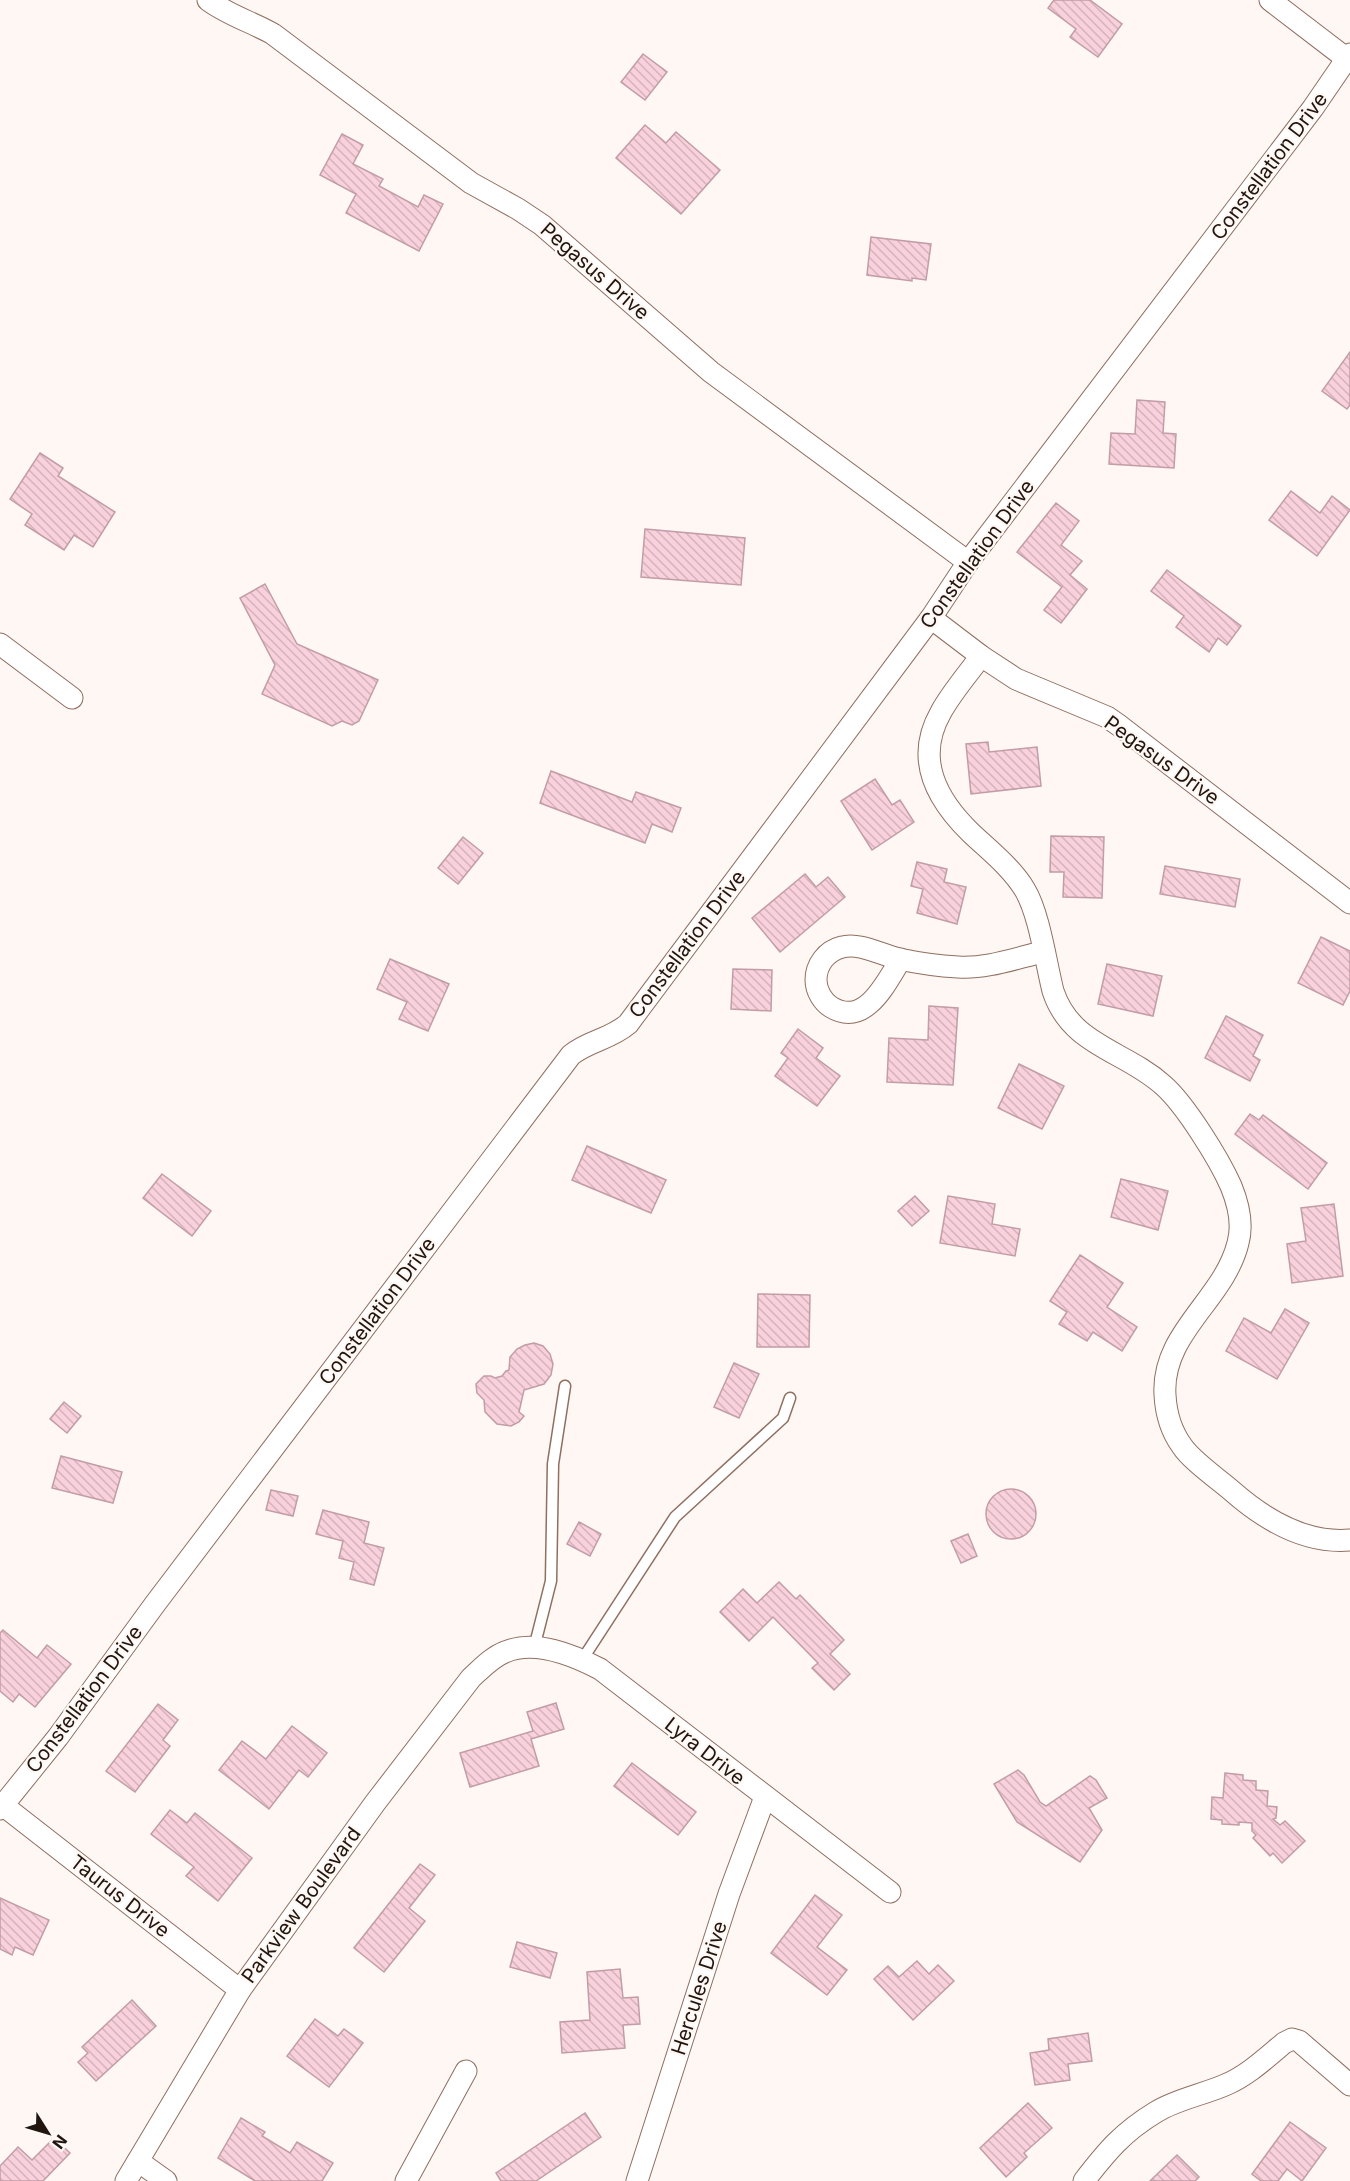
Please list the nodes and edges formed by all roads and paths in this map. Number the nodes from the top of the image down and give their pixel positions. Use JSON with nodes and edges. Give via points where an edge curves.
{"nodes":[{"id":1,"x":208,"y":0,"type":"edge"},
{"id":2,"x":1270,"y":0,"type":"edge"},
{"id":3,"x":1348,"y":56,"type":"edge"},
{"id":4,"x":968,"y":562,"type":"junction"},
{"id":5,"x":932,"y":618,"type":"junction"},
{"id":6,"x":0,"y":644,"type":"edge"},
{"id":7,"x":981,"y":656,"type":"junction"},
{"id":8,"x":72,"y":698,"type":"dead end"},
{"id":9,"x":1350,"y":903,"type":"edge"},
{"id":10,"x":1043,"y":952,"type":"junction"},
{"id":11,"x":901,"y":959,"type":"dead end"},
{"id":12,"x":565,"y":1386,"type":"dead end"},
{"id":13,"x":790,"y":1398,"type":"dead end"},
{"id":14,"x":1350,"y":1540,"type":"edge"},
{"id":15,"x":534,"y":1648,"type":"junction"},
{"id":16,"x":505,"y":1652,"type":"joint"},
{"id":17,"x":582,"y":1660,"type":"junction"},
{"id":18,"x":765,"y":1797,"type":"junction"},
{"id":19,"x":1,"y":1806,"type":"edge"},
{"id":20,"x":890,"y":1892,"type":"dead end"},
{"id":21,"x":240,"y":1989,"type":"junction"},
{"id":22,"x":466,"y":2071,"type":"dead end"},
{"id":23,"x":1350,"y":2085,"type":"edge"},
{"id":24,"x":138,"y":2161,"type":"junction"},
{"id":25,"x":126,"y":2181,"type":"edge"},
{"id":26,"x":166,"y":2181,"type":"edge"},
{"id":27,"x":406,"y":2181,"type":"edge"},
{"id":28,"x":637,"y":2181,"type":"edge"},
{"id":29,"x":1084,"y":2181,"type":"edge"}],
"edges":[{"from":1,"to":4,"type":"street","name":"Pegasus Drive","via":[[273,34],[471,183],[542,225],[711,372]]},
{"from":2,"to":3,"type":"street"},
{"from":3,"to":4,"type":"street","name":"Constellation Drive","via":[[1292,136]]},
{"from":4,"to":5,"type":"street","name":"Constellation Drive"},
{"from":5,"to":7,"type":"street","name":"Pegasus Drive"},
{"from":5,"to":19,"type":"street","name":"Constellation Drive","via":[[628,1024],[616,1034],[580,1047],[571,1055],[58,1737]]},
{"from":6,"to":8,"type":"street"},
{"from":7,"to":9,"type":"street","name":"Pegasus Drive","via":[[1031,687],[1100,714],[1119,726]]},
{"from":7,"to":10,"type":"street","via":[[940,713],[930,748],[930,766],[935,788],[947,807],[1025,890]]},
{"from":10,"to":11,"type":"street","via":[[976,967]]},
{"from":10,"to":14,"type":"street","via":[[1057,1004],[1065,1018],[1091,1042],[1147,1071],[1172,1094],[1222,1167],[1238,1207],[1239,1243],[1232,1261],[1174,1347],[1167,1365],[1165,1407],[1172,1428],[1183,1448],[1272,1522],[1316,1537]]},
{"from":12,"to":15,"type":"lane","via":[[553,1464],[551,1581]]},
{"from":13,"to":17,"type":"lane","via":[[783,1418],[675,1517]]},
{"from":15,"to":16,"type":"street","name":"Lyra Drive"},
{"from":15,"to":17,"type":"street","name":"Lyra Drive"},
{"from":16,"to":21,"type":"street","name":"Parkview Boulevard","via":[[471,1678]]},
{"from":17,"to":18,"type":"street","name":"Lyra Drive","via":[[600,1669]]},
{"from":18,"to":20,"type":"street","name":"Lyra Drive"},
{"from":18,"to":28,"type":"street","name":"Hercules Drive","via":[[729,1894]]},
{"from":19,"to":21,"type":"street","name":"Taurus Drive"},
{"from":21,"to":24,"type":"street","name":"Parkview Boulevard"},
{"from":22,"to":27,"type":"street"},
{"from":23,"to":29,"type":"street","via":[[1292,2039],[1226,2085],[1157,2111],[1112,2145]]},
{"from":24,"to":25,"type":"street","name":"Parkview Boulevard"},
{"from":24,"to":26,"type":"street"}]}
